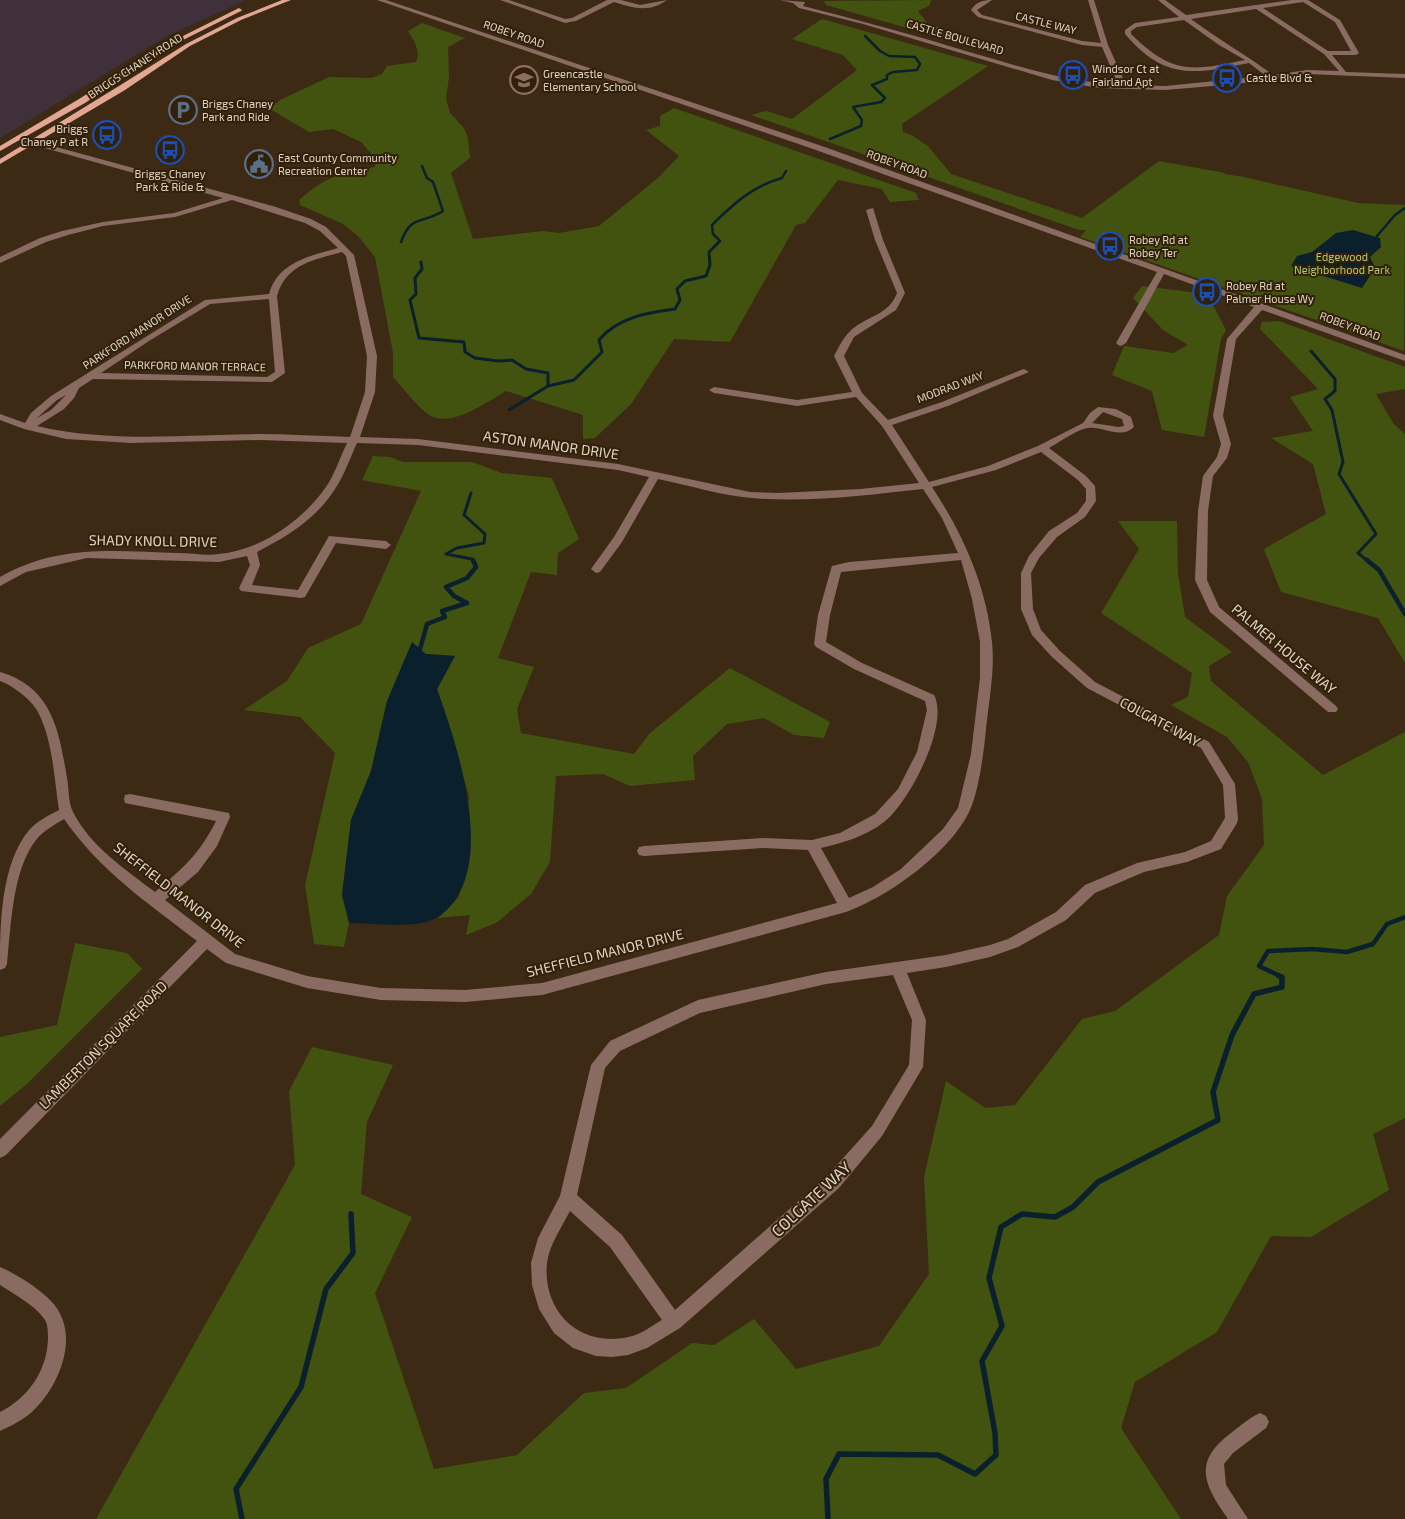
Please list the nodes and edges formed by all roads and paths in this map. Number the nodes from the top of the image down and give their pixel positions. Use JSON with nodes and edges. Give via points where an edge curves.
{"nodes":[{"id":1,"x":288,"y":0,"type":"edge"},
{"id":2,"x":380,"y":0,"type":"edge"},
{"id":3,"x":503,"y":0,"type":"edge"},
{"id":4,"x":614,"y":0,"type":"edge"},
{"id":5,"x":664,"y":0,"type":"edge"},
{"id":6,"x":786,"y":0,"type":"edge"},
{"id":7,"x":989,"y":0,"type":"edge"},
{"id":8,"x":1091,"y":0,"type":"edge"},
{"id":9,"x":1161,"y":0,"type":"edge"},
{"id":10,"x":1305,"y":0,"type":"edge"},
{"id":11,"x":797,"y":2,"type":"edge"},
{"id":12,"x":1257,"y":7,"type":"junction"},
{"id":13,"x":244,"y":8,"type":"dead end"},
{"id":14,"x":1185,"y":18,"type":"junction"},
{"id":15,"x":1105,"y":45,"type":"junction"},
{"id":16,"x":1326,"y":53,"type":"junction"},
{"id":17,"x":1251,"y":61,"type":"junction"},
{"id":18,"x":1344,"y":73,"type":"junction"},
{"id":19,"x":1405,"y":76,"type":"edge"},
{"id":20,"x":1272,"y":77,"type":"junction"},
{"id":21,"x":1123,"y":86,"type":"junction"},
{"id":22,"x":19,"y":138,"type":"junction"},
{"id":23,"x":34,"y":143,"type":"junction"},
{"id":24,"x":0,"y":149,"type":"edge"},
{"id":25,"x":0,"y":162,"type":"edge"},
{"id":26,"x":216,"y":194,"type":"junction"},
{"id":27,"x":230,"y":198,"type":"junction"},
{"id":28,"x":196,"y":209,"type":"junction"},
{"id":29,"x":870,"y":210,"type":"dead end"},
{"id":30,"x":347,"y":252,"type":"junction"},
{"id":31,"x":0,"y":260,"type":"edge"},
{"id":32,"x":1162,"y":270,"type":"junction"},
{"id":33,"x":273,"y":296,"type":"junction"},
{"id":34,"x":1261,"y":305,"type":"junction"},
{"id":35,"x":1121,"y":343,"type":"dead end"},
{"id":36,"x":1405,"y":358,"type":"edge"},
{"id":37,"x":1024,"y":372,"type":"dead end"},
{"id":38,"x":91,"y":376,"type":"junction"},
{"id":39,"x":714,"y":390,"type":"dead end"},
{"id":40,"x":858,"y":394,"type":"junction"},
{"id":41,"x":0,"y":417,"type":"edge"},
{"id":42,"x":886,"y":424,"type":"junction"},
{"id":43,"x":1086,"y":425,"type":"dead end"},
{"id":44,"x":27,"y":427,"type":"junction"},
{"id":45,"x":354,"y":439,"type":"junction"},
{"id":46,"x":1042,"y":448,"type":"junction"},
{"id":47,"x":656,"y":476,"type":"junction"},
{"id":48,"x":928,"y":485,"type":"junction"},
{"id":49,"x":386,"y":545,"type":"dead end"},
{"id":50,"x":251,"y":551,"type":"junction"},
{"id":51,"x":964,"y":556,"type":"junction"},
{"id":52,"x":596,"y":568,"type":"dead end"},
{"id":53,"x":0,"y":582,"type":"edge"},
{"id":54,"x":0,"y":676,"type":"edge"},
{"id":55,"x":1332,"y":709,"type":"dead end"},
{"id":56,"x":130,"y":800,"type":"dead end"},
{"id":57,"x":66,"y":812,"type":"junction"},
{"id":58,"x":812,"y":845,"type":"junction"},
{"id":59,"x":644,"y":851,"type":"dead end"},
{"id":60,"x":155,"y":900,"type":"junction"},
{"id":61,"x":846,"y":906,"type":"junction"},
{"id":62,"x":207,"y":940,"type":"junction"},
{"id":63,"x":0,"y":964,"type":"edge"},
{"id":64,"x":896,"y":967,"type":"junction"},
{"id":65,"x":0,"y":1150,"type":"edge"},
{"id":66,"x":568,"y":1198,"type":"junction"},
{"id":67,"x":0,"y":1276,"type":"edge"},
{"id":68,"x":674,"y":1322,"type":"junction"},
{"id":69,"x":0,"y":1422,"type":"edge"},
{"id":70,"x":1260,"y":1422,"type":"dead end"},
{"id":71,"x":1239,"y":1519,"type":"edge"}],
"edges":[{"from":1,"to":23,"type":"main road","name":"BRIGGS CHANEY ROAD","via":[[188,45]]},
{"from":2,"to":32,"type":"street","name":"ROBEY ROAD"},
{"from":3,"to":4,"type":"street","via":[[565,21],[574,20]]},
{"from":4,"to":5,"type":"street","via":[[640,8]]},
{"from":6,"to":11,"type":"street","name":"CASTLE BOULEVARD"},
{"from":7,"to":15,"type":"street","name":"CASTLE WAY","via":[[974,10],[980,16],[1082,43]]},
{"from":8,"to":15,"type":"street"},
{"from":9,"to":14,"type":"street"},
{"from":10,"to":12,"type":"street"},
{"from":10,"to":16,"type":"street","via":[[1338,21],[1356,53]]},
{"from":11,"to":21,"type":"street","name":"CASTLE BOULEVARD","via":[[801,7],[1054,79]]},
{"from":12,"to":14,"type":"street"},
{"from":12,"to":16,"type":"street"},
{"from":13,"to":22,"type":"main road","name":"BRIGGS CHANEY ROAD","via":[[167,46]]},
{"from":14,"to":17,"type":"street"},
{"from":14,"to":17,"type":"street","via":[[1136,25],[1128,34],[1166,65],[1175,68],[1194,70]]},
{"from":15,"to":21,"type":"street"},
{"from":16,"to":18,"type":"street"},
{"from":17,"to":20,"type":"street"},
{"from":18,"to":19,"type":"street","name":"CASTLE BOULEVARD"},
{"from":18,"to":20,"type":"street","name":"CASTLE BOULEVARD"},
{"from":20,"to":21,"type":"street","name":"CASTLE BOULEVARD","via":[[1165,88]]},
{"from":22,"to":23,"type":"street"},
{"from":22,"to":24,"type":"main road","name":"BRIGGS CHANEY ROAD"},
{"from":23,"to":25,"type":"main road","name":"BRIGGS CHANEY ROAD"},
{"from":23,"to":26,"type":"street"},
{"from":26,"to":27,"type":"street"},
{"from":26,"to":28,"type":"street"},
{"from":27,"to":28,"type":"street"},
{"from":27,"to":30,"type":"street","via":[[308,221],[323,229]]},
{"from":28,"to":31,"type":"street","via":[[65,233]]},
{"from":29,"to":40,"type":"street","name":"SHEFFIELD MANOR DRIVE","via":[[901,292],[893,310],[850,336],[839,356]]},
{"from":30,"to":33,"type":"street","via":[[332,261],[285,270],[276,282]]},
{"from":30,"to":45,"type":"street","name":"SHADY KNOLL DRIVE","via":[[372,356],[370,392]]},
{"from":32,"to":34,"type":"street","name":"ROBEY ROAD"},
{"from":32,"to":35,"type":"street"},
{"from":33,"to":38,"type":"street","name":"PARKFORD MANOR DRIVE","via":[[208,302]]},
{"from":33,"to":38,"type":"street","name":"PARKFORD MANOR TERRACE","via":[[280,373],[269,380]]},
{"from":34,"to":36,"type":"street","name":"ROBEY ROAD"},
{"from":34,"to":55,"type":"street","name":"PALMER HOUSE WAY","via":[[1232,339],[1218,416],[1226,444],[1222,458],[1208,476],[1203,511],[1201,580],[1214,609]]},
{"from":37,"to":42,"type":"street","name":"MODRAD WAY"},
{"from":38,"to":44,"type":"street","name":"PARKFORD MANOR DRIVE","via":[[76,386],[69,399],[47,418]]},
{"from":39,"to":40,"type":"street","via":[[796,403]]},
{"from":40,"to":42,"type":"street","name":"SHEFFIELD MANOR DRIVE"},
{"from":41,"to":44,"type":"street","name":"ASTON MANOR DRIVE"},
{"from":42,"to":48,"type":"street","name":"SHEFFIELD MANOR DRIVE"},
{"from":43,"to":46,"type":"street","name":"ASTON MANOR DRIVE"},
{"from":44,"to":45,"type":"street","name":"ASTON MANOR DRIVE","via":[[66,436],[131,440],[260,436]]},
{"from":45,"to":47,"type":"street","name":"ASTON MANOR DRIVE","via":[[487,449],[618,467]]},
{"from":45,"to":50,"type":"street","name":"SHADY KNOLL DRIVE","via":[[331,488],[306,517],[290,530]]},
{"from":46,"to":48,"type":"street","name":"ASTON MANOR DRIVE","via":[[992,468]]},
{"from":46,"to":64,"type":"street","name":"COLGATE WAY","via":[[1082,478],[1091,488],[1091,501],[1080,515],[1053,534],[1034,556],[1026,573],[1027,609],[1036,632],[1091,685],[1205,744],[1229,784],[1232,819],[1216,845],[1187,857],[1142,867],[1090,889],[1061,916],[1013,943],[946,961]]},
{"from":47,"to":48,"type":"street","name":"ASTON MANOR DRIVE","via":[[760,495],[860,492]]},
{"from":47,"to":52,"type":"street","via":[[618,539]]},
{"from":48,"to":51,"type":"street","name":"SHEFFIELD MANOR DRIVE"},
{"from":49,"to":50,"type":"street","via":[[333,539],[301,594],[245,588],[255,566]]},
{"from":50,"to":53,"type":"street","name":"SHADY KNOLL DRIVE","via":[[219,558],[87,554],[22,569]]},
{"from":51,"to":58,"type":"street","via":[[836,568],[820,644],[858,666],[930,698],[933,710],[923,752],[903,792],[880,818],[843,838]]},
{"from":51,"to":61,"type":"street","name":"SHEFFIELD MANOR DRIVE","via":[[978,599],[986,642],[986,669],[977,754],[964,809],[948,833],[906,873]]},
{"from":54,"to":57,"type":"street","name":"SHEFFIELD MANOR DRIVE","via":[[16,682],[43,708],[55,743]]},
{"from":56,"to":60,"type":"street","via":[[224,817],[212,842],[193,868]]},
{"from":57,"to":60,"type":"street","name":"SHEFFIELD MANOR DRIVE","via":[[85,839],[112,867]]},
{"from":57,"to":63,"type":"street","via":[[47,823],[30,839],[19,858],[5,914]]},
{"from":58,"to":59,"type":"street","via":[[762,843]]},
{"from":58,"to":61,"type":"street"},
{"from":60,"to":62,"type":"street","name":"SHEFFIELD MANOR DRIVE"},
{"from":61,"to":62,"type":"street","name":"SHEFFIELD MANOR DRIVE","via":[[542,989],[464,996],[381,994],[307,982],[230,959]]},
{"from":62,"to":65,"type":"street","name":"LAMBERTON SQUARE ROAD"},
{"from":64,"to":66,"type":"street","name":"COLGATE WAY","via":[[826,978],[698,1007],[615,1046],[598,1065]]},
{"from":64,"to":68,"type":"street","name":"COLGATE WAY","via":[[919,1020],[916,1067],[877,1131],[833,1182]]},
{"from":66,"to":68,"type":"street","via":[[616,1241]]},
{"from":66,"to":68,"type":"street","name":"COLGATE WAY","via":[[544,1244],[539,1263],[540,1285],[547,1308],[560,1327],[579,1342],[612,1348],[641,1342]]},
{"from":67,"to":69,"type":"street","via":[[39,1301],[55,1321],[56,1353],[47,1380],[24,1408]]},
{"from":70,"to":71,"type":"street","via":[[1227,1447],[1215,1461],[1217,1488]]}]}
